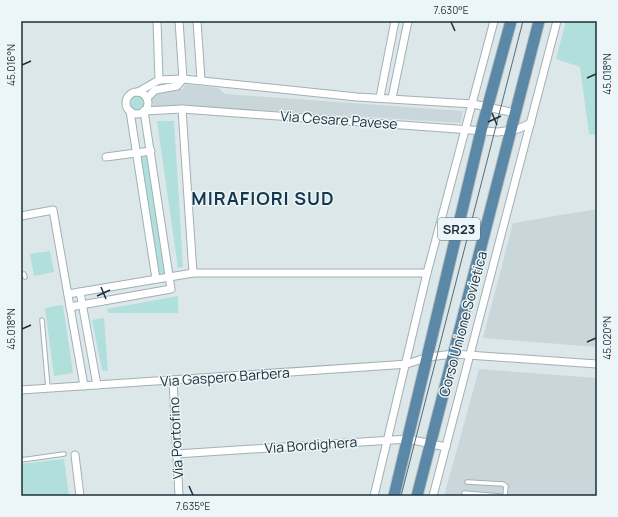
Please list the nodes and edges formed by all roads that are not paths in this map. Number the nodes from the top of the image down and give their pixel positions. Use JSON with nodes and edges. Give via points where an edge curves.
{"nodes":[{"id":1,"x":157,"y":21,"type":"edge"},
{"id":2,"x":179,"y":21,"type":"edge"},
{"id":3,"x":197,"y":21,"type":"edge"},
{"id":4,"x":395,"y":21,"type":"edge"},
{"id":5,"x":408,"y":21,"type":"edge"},
{"id":6,"x":494,"y":21,"type":"edge"},
{"id":7,"x":511,"y":21,"type":"edge"},
{"id":8,"x":539,"y":21,"type":"edge"},
{"id":9,"x":557,"y":21,"type":"edge"},
{"id":10,"x":184,"y":79,"type":"junction"},
{"id":11,"x":159,"y":80,"type":"junction"},
{"id":12,"x":201,"y":80,"type":"junction"},
{"id":13,"x":138,"y":92,"type":"junction"},
{"id":14,"x":380,"y":97,"type":"junction"},
{"id":15,"x":146,"y":98,"type":"junction"},
{"id":16,"x":392,"y":98,"type":"junction"},
{"id":17,"x":473,"y":104,"type":"junction"},
{"id":18,"x":488,"y":106,"type":"junction"},
{"id":19,"x":182,"y":109,"type":"junction"},
{"id":20,"x":130,"y":111,"type":"junction"},
{"id":21,"x":144,"y":111,"type":"junction"},
{"id":22,"x":515,"y":114,"type":"junction"},
{"id":23,"x":531,"y":123,"type":"junction"},
{"id":24,"x":467,"y":128,"type":"junction"},
{"id":25,"x":511,"y":130,"type":"junction"},
{"id":26,"x":481,"y":131,"type":"junction"},
{"id":27,"x":151,"y":151,"type":"junction"},
{"id":28,"x":136,"y":153,"type":"junction"},
{"id":29,"x":106,"y":157,"type":"dead end"},
{"id":30,"x":21,"y":216,"type":"edge"},
{"id":31,"x":193,"y":273,"type":"junction"},
{"id":32,"x":427,"y":273,"type":"junction"},
{"id":33,"x":170,"y":277,"type":"junction"},
{"id":34,"x":156,"y":279,"type":"junction"},
{"id":35,"x":80,"y":292,"type":"junction"},
{"id":36,"x":68,"y":294,"type":"junction"},
{"id":37,"x":82,"y":305,"type":"junction"},
{"id":38,"x":70,"y":307,"type":"junction"},
{"id":39,"x":42,"y":320,"type":"dead end"},
{"id":40,"x":454,"y":354,"type":"junction"},
{"id":41,"x":470,"y":355,"type":"junction"},
{"id":42,"x":428,"y":357,"type":"junction"},
{"id":43,"x":406,"y":364,"type":"junction"},
{"id":44,"x":597,"y":364,"type":"edge"},
{"id":45,"x":173,"y":380,"type":"junction"},
{"id":46,"x":97,"y":385,"type":"junction"},
{"id":47,"x":84,"y":386,"type":"junction"},
{"id":48,"x":48,"y":388,"type":"junction"},
{"id":49,"x":21,"y":390,"type":"edge"},
{"id":50,"x":408,"y":439,"type":"junction"},
{"id":51,"x":388,"y":440,"type":"junction"},
{"id":52,"x":430,"y":444,"type":"junction"},
{"id":53,"x":446,"y":447,"type":"junction"},
{"id":54,"x":64,"y":454,"type":"dead end"},
{"id":55,"x":176,"y":454,"type":"junction"},
{"id":56,"x":75,"y":455,"type":"dead end"},
{"id":57,"x":21,"y":460,"type":"edge"},
{"id":58,"x":466,"y":482,"type":"dead end"},
{"id":59,"x":464,"y":493,"type":"dead end"},
{"id":60,"x":80,"y":496,"type":"edge"},
{"id":61,"x":179,"y":496,"type":"edge"},
{"id":62,"x":374,"y":496,"type":"edge"},
{"id":63,"x":394,"y":496,"type":"edge"},
{"id":64,"x":417,"y":496,"type":"edge"},
{"id":65,"x":433,"y":496,"type":"edge"},
{"id":66,"x":500,"y":496,"type":"edge"},
{"id":67,"x":505,"y":496,"type":"edge"}],
"edges":[{"from":1,"to":11,"type":"street"},
{"from":2,"to":10,"type":"street"},
{"from":3,"to":12,"type":"street"},
{"from":4,"to":14,"type":"street"},
{"from":5,"to":16,"type":"street"},
{"from":6,"to":17,"type":"street"},
{"from":7,"to":18,"type":"main road","name":"Corso Unione Sovietica","number":"SR23"},
{"from":8,"to":22,"type":"main road","name":"Corso Unione Sovietica","number":"SR23"},
{"from":9,"to":23,"type":"street","name":"Corso Unione Sovietica"},
{"from":10,"to":11,"type":"street","name":"Via Cesare Pavese"},
{"from":10,"to":12,"type":"street","name":"Via Cesare Pavese"},
{"from":10,"to":15,"type":"street","via":[[177,86],[156,90]]},
{"from":11,"to":13,"type":"street","name":"Via Cesare Pavese"},
{"from":12,"to":14,"type":"street","name":"Via Cesare Pavese","via":[[357,97]]},
{"from":13,"to":15,"type":"street"},
{"from":13,"to":20,"type":"street","via":[[131,93],[127,98],[126,104]]},
{"from":14,"to":16,"type":"street","name":"Via Cesare Pavese"},
{"from":15,"to":21,"type":"street","via":[[147,106]]},
{"from":16,"to":17,"type":"street","name":"Via Cesare Pavese"},
{"from":17,"to":18,"type":"street","name":"Via Cesare Pavese"},
{"from":17,"to":24,"type":"street"},
{"from":18,"to":22,"type":"street","name":"Via Cesare Pavese"},
{"from":18,"to":26,"type":"main road","name":"Corso Unione Sovietica","number":"SR23"},
{"from":19,"to":21,"type":"street","name":"Via Cesare Pavese"},
{"from":19,"to":24,"type":"street","name":"Via Cesare Pavese"},
{"from":19,"to":31,"type":"street"},
{"from":20,"to":21,"type":"street"},
{"from":20,"to":28,"type":"street"},
{"from":21,"to":27,"type":"street"},
{"from":22,"to":25,"type":"main road","name":"Corso Unione Sovietica","number":"SR23"},
{"from":23,"to":25,"type":"street","name":"Via Cesare Pavese"},
{"from":23,"to":41,"type":"street","name":"Corso Unione Sovietica"},
{"from":24,"to":26,"type":"street","name":"Via Cesare Pavese"},
{"from":24,"to":32,"type":"street"},
{"from":25,"to":26,"type":"street","name":"Via Cesare Pavese"},
{"from":25,"to":40,"type":"main road","name":"Corso Unione Sovietica","number":"SR23"},
{"from":26,"to":42,"type":"main road","name":"Corso Unione Sovietica","number":"SR23"},
{"from":27,"to":28,"type":"street"},
{"from":27,"to":33,"type":"street"},
{"from":28,"to":29,"type":"street"},
{"from":28,"to":34,"type":"street"},
{"from":30,"to":36,"type":"street","via":[[53,210]]},
{"from":31,"to":32,"type":"street"},
{"from":31,"to":33,"type":"street"},
{"from":32,"to":43,"type":"street"},
{"from":33,"to":34,"type":"street"},
{"from":33,"to":37,"type":"street","via":[[172,289]]},
{"from":34,"to":35,"type":"street"},
{"from":35,"to":36,"type":"street"},
{"from":35,"to":37,"type":"street"},
{"from":36,"to":38,"type":"street"},
{"from":37,"to":38,"type":"street"},
{"from":37,"to":46,"type":"street"},
{"from":38,"to":47,"type":"street"},
{"from":39,"to":48,"type":"lane"},
{"from":40,"to":41,"type":"street","name":"Via Gaspero Barbera"},
{"from":40,"to":42,"type":"street","name":"Via Gaspero Barbera"},
{"from":40,"to":52,"type":"main road","name":"Corso Unione Sovietica","number":"SR23"},
{"from":41,"to":44,"type":"street","name":"Via Gaspero Barbera"},
{"from":41,"to":53,"type":"street","name":"Corso Unione Sovietica"},
{"from":42,"to":43,"type":"street","name":"Via Gaspero Barbera"},
{"from":42,"to":50,"type":"main road","name":"Corso Unione Sovietica","number":"SR23"},
{"from":43,"to":45,"type":"street","name":"Via Gaspero Barbera"},
{"from":43,"to":51,"type":"street"},
{"from":45,"to":46,"type":"street","name":"Via Gaspero Barbera"},
{"from":45,"to":55,"type":"street","name":"Via Portofino"},
{"from":46,"to":47,"type":"street","name":"Via Gaspero Barbera"},
{"from":47,"to":48,"type":"street","name":"Via Gaspero Barbera"},
{"from":48,"to":49,"type":"street","name":"Via Gaspero Barbera"},
{"from":50,"to":51,"type":"street","name":"Via Bordighera"},
{"from":50,"to":52,"type":"street","name":"Via Bordighera"},
{"from":50,"to":63,"type":"main road","name":"Corso Unione Sovietica","number":"SR23"},
{"from":51,"to":55,"type":"street","name":"Via Bordighera"},
{"from":51,"to":62,"type":"street"},
{"from":52,"to":53,"type":"street","name":"Via Bordighera"},
{"from":52,"to":64,"type":"main road","name":"Corso Unione Sovietica","number":"SR23"},
{"from":53,"to":65,"type":"street","name":"Corso Unione Sovietica"},
{"from":54,"to":57,"type":"lane"},
{"from":55,"to":61,"type":"street","name":"Via Portofino"},
{"from":56,"to":60,"type":"street"},
{"from":58,"to":67,"type":"lane","via":[[503,484],[506,486]]},
{"from":59,"to":66,"type":"lane"}]}
